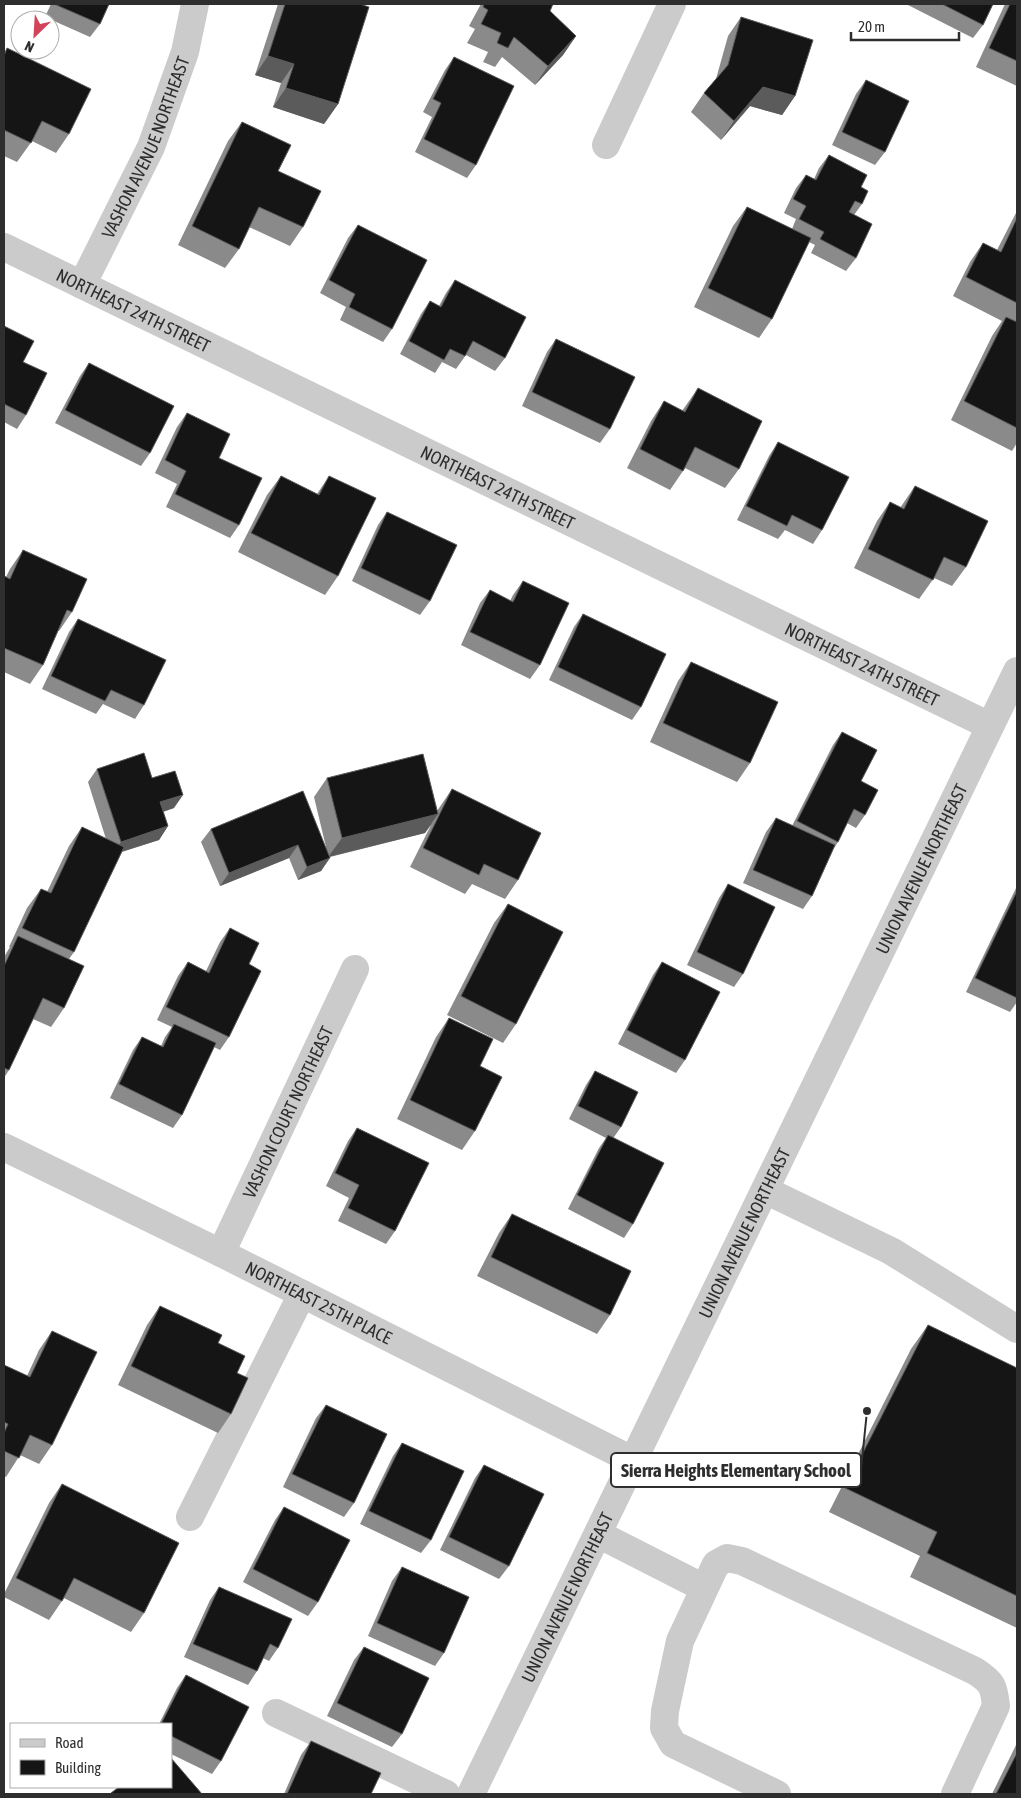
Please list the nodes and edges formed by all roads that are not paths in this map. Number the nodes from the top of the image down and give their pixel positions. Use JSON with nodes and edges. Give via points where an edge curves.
{"nodes":[{"id":1,"x":195,"y":4,"type":"edge"},
{"id":2,"x":672,"y":4,"type":"edge"},
{"id":3,"x":606,"y":145,"type":"dead end"},
{"id":4,"x":4,"y":247,"type":"edge"},
{"id":5,"x":82,"y":285,"type":"junction"},
{"id":6,"x":1014,"y":684,"type":"edge"},
{"id":7,"x":990,"y":726,"type":"junction"},
{"id":8,"x":354,"y":969,"type":"dead end"},
{"id":9,"x":4,"y":1147,"type":"edge"},
{"id":10,"x":765,"y":1190,"type":"junction"},
{"id":11,"x":221,"y":1253,"type":"junction"},
{"id":12,"x":302,"y":1294,"type":"junction"},
{"id":13,"x":1017,"y":1329,"type":"edge"},
{"id":14,"x":634,"y":1460,"type":"junction"},
{"id":15,"x":190,"y":1517,"type":"dead end"},
{"id":16,"x":598,"y":1534,"type":"junction"},
{"id":17,"x":704,"y":1588,"type":"junction"},
{"id":18,"x":276,"y":1713,"type":"dead end"},
{"id":19,"x":446,"y":1794,"type":"edge"},
{"id":20,"x":470,"y":1794,"type":"edge"},
{"id":21,"x":778,"y":1794,"type":"edge"},
{"id":22,"x":955,"y":1794,"type":"edge"}],
"edges":[{"from":1,"to":5,"type":"street","name":"VASHON AVENUE NORTHEAST","via":[[185,52],[151,146]]},
{"from":2,"to":3,"type":"street"},
{"from":4,"to":5,"type":"street","name":"NORTHEAST 24TH STREET"},
{"from":5,"to":7,"type":"street","name":"NORTHEAST 24TH STREET"},
{"from":6,"to":7,"type":"street","name":"UNION AVENUE NORTHEAST"},
{"from":7,"to":10,"type":"street","name":"UNION AVENUE NORTHEAST"},
{"from":8,"to":11,"type":"street","name":"VASHON COURT NORTHEAST"},
{"from":9,"to":11,"type":"street","name":"NORTHEAST 25TH PLACE"},
{"from":10,"to":13,"type":"street","via":[[892,1250]]},
{"from":10,"to":14,"type":"street","name":"UNION AVENUE NORTHEAST"},
{"from":11,"to":12,"type":"street","name":"NORTHEAST 25TH PLACE"},
{"from":12,"to":14,"type":"street","name":"NORTHEAST 25TH PLACE"},
{"from":12,"to":15,"type":"street"},
{"from":14,"to":16,"type":"street","name":"UNION AVENUE NORTHEAST"},
{"from":16,"to":17,"type":"street"},
{"from":16,"to":20,"type":"street","name":"UNION AVENUE NORTHEAST"},
{"from":17,"to":21,"type":"street","via":[[680,1641],[664,1728],[673,1744]]},
{"from":17,"to":22,"type":"street","via":[[716,1564],[727,1558],[742,1561],[989,1680],[995,1690],[996,1706]]},
{"from":18,"to":19,"type":"street"}]}
